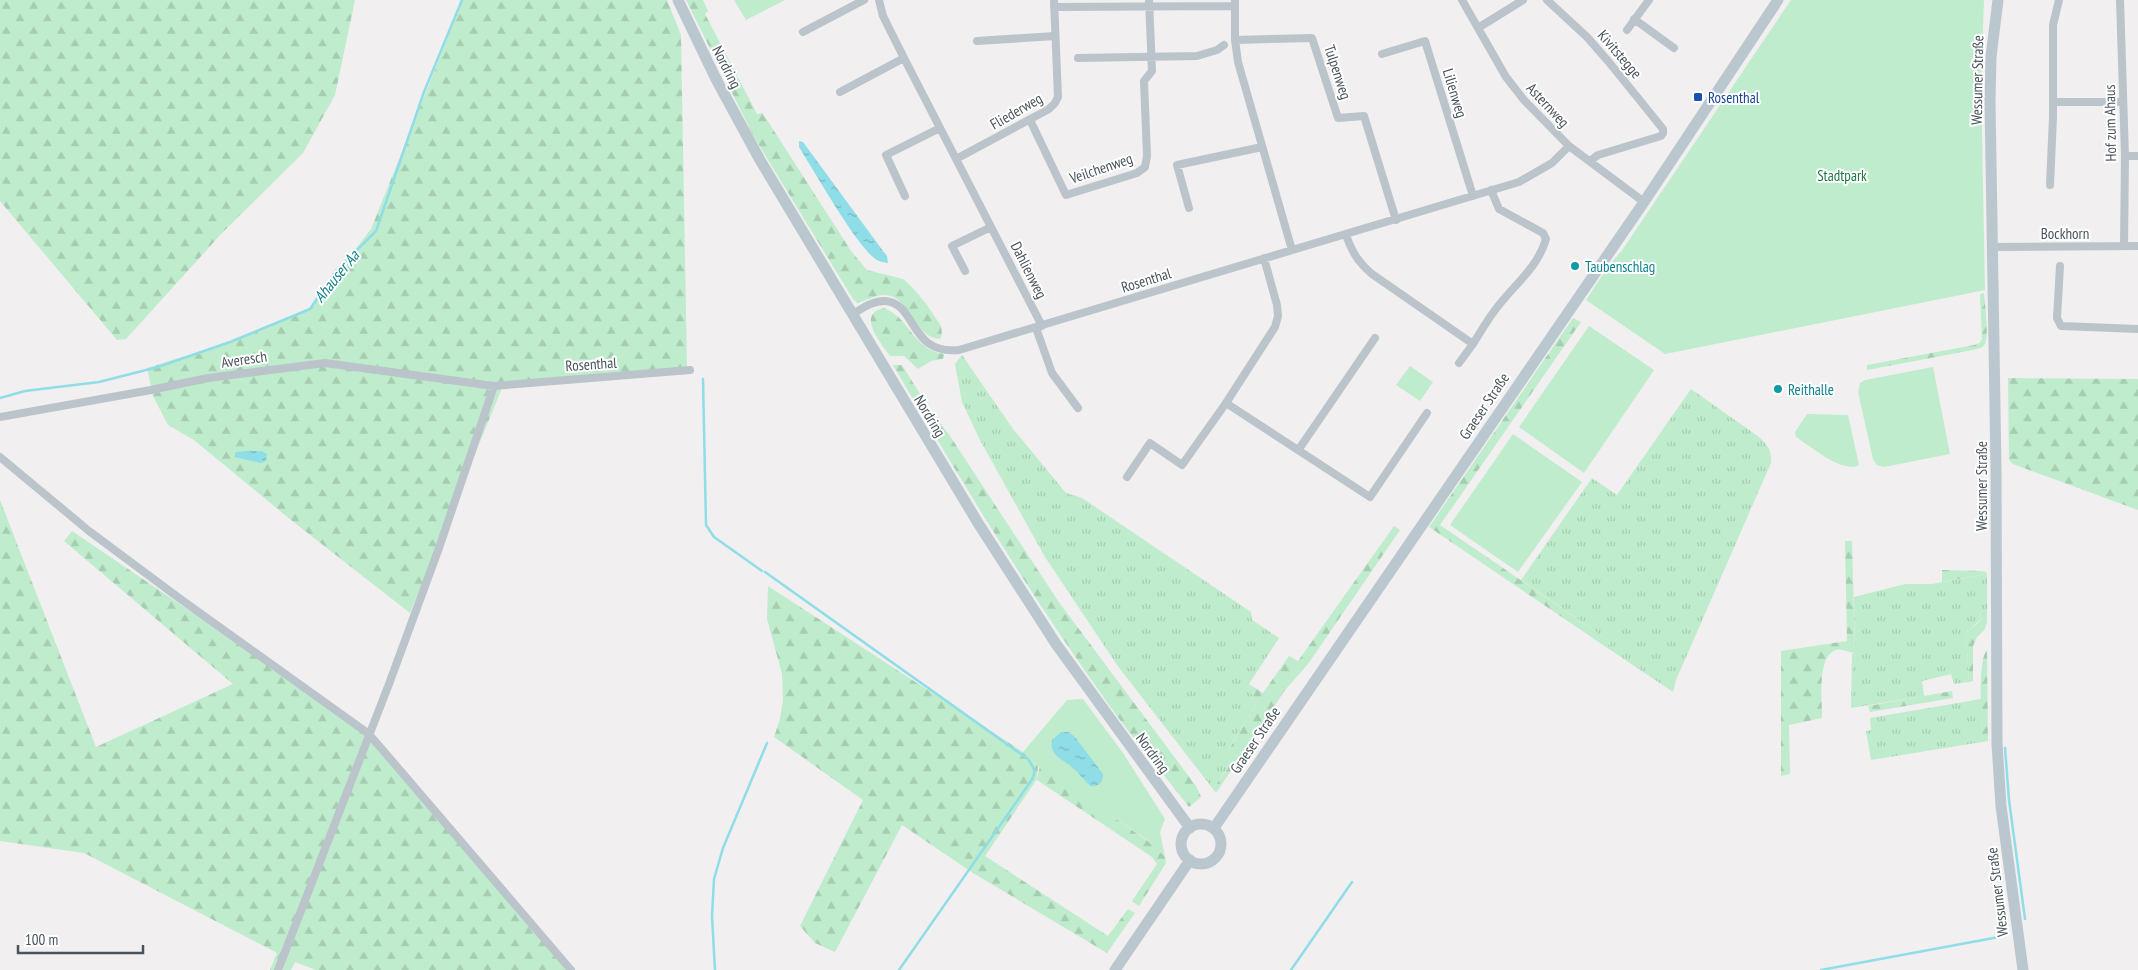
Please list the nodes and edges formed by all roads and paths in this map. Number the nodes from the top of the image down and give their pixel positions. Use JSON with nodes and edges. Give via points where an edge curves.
{"nodes":[{"id":1,"x":678,"y":0,"type":"edge"},
{"id":2,"x":864,"y":0,"type":"edge"},
{"id":3,"x":879,"y":0,"type":"edge"},
{"id":4,"x":1462,"y":0,"type":"edge"},
{"id":5,"x":1523,"y":0,"type":"edge"},
{"id":6,"x":1547,"y":0,"type":"edge"},
{"id":7,"x":1649,"y":0,"type":"edge"},
{"id":8,"x":1778,"y":0,"type":"edge"},
{"id":9,"x":1998,"y":0,"type":"edge"},
{"id":10,"x":2059,"y":0,"type":"edge"},
{"id":11,"x":2120,"y":0,"type":"edge"},
{"id":12,"x":1054,"y":3,"type":"edge"},
{"id":13,"x":1148,"y":3,"type":"edge"},
{"id":14,"x":1235,"y":3,"type":"edge"},
{"id":15,"x":1634,"y":20,"type":"junction"},
{"id":16,"x":1478,"y":28,"type":"junction"},
{"id":17,"x":1627,"y":30,"type":"dead end"},
{"id":18,"x":803,"y":32,"type":"dead end"},
{"id":19,"x":1055,"y":36,"type":"junction"},
{"id":20,"x":977,"y":40,"type":"dead end"},
{"id":21,"x":1235,"y":40,"type":"junction"},
{"id":22,"x":1224,"y":45,"type":"dead end"},
{"id":23,"x":1674,"y":48,"type":"dead end"},
{"id":24,"x":1382,"y":54,"type":"dead end"},
{"id":25,"x":1150,"y":56,"type":"junction"},
{"id":26,"x":904,"y":58,"type":"junction"},
{"id":27,"x":1078,"y":58,"type":"dead end"},
{"id":28,"x":840,"y":92,"type":"dead end"},
{"id":29,"x":2054,"y":102,"type":"junction"},
{"id":30,"x":2123,"y":102,"type":"junction"},
{"id":31,"x":1030,"y":120,"type":"junction"},
{"id":32,"x":940,"y":128,"type":"junction"},
{"id":33,"x":1569,"y":146,"type":"junction"},
{"id":34,"x":1262,"y":147,"type":"junction"},
{"id":35,"x":2125,"y":156,"type":"junction"},
{"id":36,"x":2138,"y":156,"type":"edge"},
{"id":37,"x":956,"y":159,"type":"junction"},
{"id":38,"x":1590,"y":161,"type":"junction"},
{"id":39,"x":2050,"y":185,"type":"dead end"},
{"id":40,"x":1492,"y":190,"type":"junction"},
{"id":41,"x":905,"y":196,"type":"dead end"},
{"id":42,"x":1473,"y":196,"type":"junction"},
{"id":43,"x":1644,"y":202,"type":"junction"},
{"id":44,"x":1189,"y":208,"type":"dead end"},
{"id":45,"x":1396,"y":220,"type":"junction"},
{"id":46,"x":991,"y":227,"type":"junction"},
{"id":47,"x":1346,"y":234,"type":"junction"},
{"id":48,"x":2124,"y":246,"type":"junction"},
{"id":49,"x":2138,"y":246,"type":"edge"},
{"id":50,"x":1992,"y":247,"type":"junction"},
{"id":51,"x":1292,"y":250,"type":"junction"},
{"id":52,"x":1264,"y":258,"type":"junction"},
{"id":53,"x":2060,"y":266,"type":"dead end"},
{"id":54,"x":965,"y":271,"type":"dead end"},
{"id":55,"x":853,"y":314,"type":"junction"},
{"id":56,"x":1039,"y":327,"type":"junction"},
{"id":57,"x":2138,"y":329,"type":"edge"},
{"id":58,"x":1375,"y":338,"type":"dead end"},
{"id":59,"x":1473,"y":344,"type":"junction"},
{"id":60,"x":1459,"y":363,"type":"dead end"},
{"id":61,"x":690,"y":370,"type":"dead end"},
{"id":62,"x":494,"y":386,"type":"junction"},
{"id":63,"x":1226,"y":403,"type":"junction"},
{"id":64,"x":1078,"y":408,"type":"dead end"},
{"id":65,"x":1427,"y":413,"type":"dead end"},
{"id":66,"x":0,"y":417,"type":"edge"},
{"id":67,"x":1298,"y":450,"type":"junction"},
{"id":68,"x":0,"y":457,"type":"edge"},
{"id":69,"x":1127,"y":477,"type":"dead end"},
{"id":70,"x":369,"y":734,"type":"junction"},
{"id":71,"x":1190,"y":828,"type":"junction"},
{"id":72,"x":1214,"y":828,"type":"junction"},
{"id":73,"x":1190,"y":860,"type":"junction"},
{"id":74,"x":278,"y":970,"type":"edge"},
{"id":75,"x":571,"y":970,"type":"edge"},
{"id":76,"x":1116,"y":970,"type":"edge"},
{"id":77,"x":2023,"y":970,"type":"edge"}],
"edges":[{"from":1,"to":55,"type":"main road","name":"Nordring","via":[[760,160]]},
{"from":2,"to":18,"type":"street"},
{"from":3,"to":26,"type":"street","name":"Dahlienweg","via":[[883,16]]},
{"from":4,"to":16,"type":"street","name":"Asternweg"},
{"from":5,"to":16,"type":"street"},
{"from":6,"to":38,"type":"street","name":"Kivitstegge","via":[[1608,60],[1663,133],[1598,155]]},
{"from":7,"to":15,"type":"street"},
{"from":8,"to":43,"type":"main road","name":"Graeser Straße"},
{"from":9,"to":50,"type":"main road","name":"Wessumer Straße","via":[[1991,57]]},
{"from":10,"to":29,"type":"street","via":[[2053,25]]},
{"from":11,"to":30,"type":"street","name":"Hof zum Ahaus"},
{"from":12,"to":13,"type":"street"},
{"from":12,"to":19,"type":"street","name":"Fliederweg"},
{"from":13,"to":14,"type":"street"},
{"from":13,"to":25,"type":"street","name":"Veilchenweg"},
{"from":14,"to":21,"type":"street"},
{"from":15,"to":17,"type":"street"},
{"from":15,"to":23,"type":"street"},
{"from":16,"to":33,"type":"street","name":"Asternweg","via":[[1514,89]]},
{"from":19,"to":20,"type":"street"},
{"from":19,"to":31,"type":"street","name":"Fliederweg","via":[[1058,97],[1055,104]]},
{"from":21,"to":34,"type":"street"},
{"from":21,"to":45,"type":"street","name":"Tulpenweg","via":[[1312,38],[1338,118],[1364,116]]},
{"from":22,"to":25,"type":"street","via":[[1197,56]]},
{"from":24,"to":42,"type":"street","name":"Lilienweg","via":[[1425,41]]},
{"from":25,"to":27,"type":"street"},
{"from":25,"to":31,"type":"street","name":"Veilchenweg","via":[[1152,71],[1144,81],[1147,156],[1145,167],[1137,174],[1066,195]]},
{"from":26,"to":28,"type":"street"},
{"from":26,"to":32,"type":"street","name":"Dahlienweg"},
{"from":29,"to":30,"type":"street"},
{"from":29,"to":39,"type":"street"},
{"from":30,"to":35,"type":"street","name":"Hof zum Ahaus"},
{"from":31,"to":37,"type":"street","name":"Fliederweg"},
{"from":32,"to":37,"type":"street","name":"Dahlienweg"},
{"from":32,"to":41,"type":"street","via":[[886,155]]},
{"from":33,"to":38,"type":"street","name":"Asternweg"},
{"from":33,"to":40,"type":"street","name":"Rosenthal","via":[[1542,170],[1519,182]]},
{"from":34,"to":44,"type":"street","via":[[1177,165]]},
{"from":34,"to":51,"type":"street"},
{"from":35,"to":36,"type":"street"},
{"from":35,"to":48,"type":"street","name":"Hof zum Ahaus"},
{"from":37,"to":46,"type":"street","name":"Dahlienweg"},
{"from":38,"to":43,"type":"street","name":"Asternweg"},
{"from":40,"to":42,"type":"street","name":"Rosenthal"},
{"from":40,"to":59,"type":"street","via":[[1499,209],[1544,233],[1546,239],[1530,270],[1499,305]]},
{"from":42,"to":45,"type":"street","name":"Rosenthal"},
{"from":43,"to":72,"type":"main road","name":"Graeser Straße"},
{"from":45,"to":47,"type":"street","name":"Rosenthal"},
{"from":46,"to":54,"type":"street","via":[[952,246]]},
{"from":46,"to":56,"type":"street","name":"Dahlienweg"},
{"from":47,"to":51,"type":"street","name":"Rosenthal"},
{"from":47,"to":59,"type":"street","via":[[1359,263]]},
{"from":48,"to":49,"type":"street","name":"Bockhorn"},
{"from":48,"to":50,"type":"street","name":"Bockhorn"},
{"from":50,"to":77,"type":"main road","name":"Wessumer Straße","via":[[1998,774]]},
{"from":51,"to":52,"type":"street","name":"Rosenthal"},
{"from":52,"to":56,"type":"street","name":"Rosenthal"},
{"from":52,"to":63,"type":"street","via":[[1278,316],[1275,327]]},
{"from":53,"to":57,"type":"street","via":[[2057,318],[2061,326]]},
{"from":55,"to":56,"type":"street","name":"Rosenthal","via":[[877,302],[893,303],[928,344],[949,351]]},
{"from":55,"to":71,"type":"main road","name":"Nordring","via":[[926,440],[1051,636]]},
{"from":56,"to":64,"type":"street","via":[[1052,374]]},
{"from":58,"to":67,"type":"street"},
{"from":59,"to":60,"type":"street"},
{"from":61,"to":62,"type":"street","name":"Rosenthal"},
{"from":62,"to":66,"type":"street","name":"Averesch","via":[[306,364],[208,378]]},
{"from":62,"to":70,"type":"street","via":[[439,548]]},
{"from":63,"to":67,"type":"street"},
{"from":63,"to":69,"type":"street","via":[[1182,465],[1150,443]]},
{"from":65,"to":67,"type":"street","via":[[1370,497]]},
{"from":68,"to":70,"type":"street","via":[[89,531]]},
{"from":70,"to":74,"type":"street"},
{"from":70,"to":75,"type":"street"},
{"from":71,"to":72,"type":"main road","via":[[1202,824]]},
{"from":71,"to":73,"type":"main road","via":[[1181,844]]},
{"from":72,"to":73,"type":"main road","via":[[1222,845],[1218,856],[1201,864]]},
{"from":73,"to":76,"type":"main road"}]}
